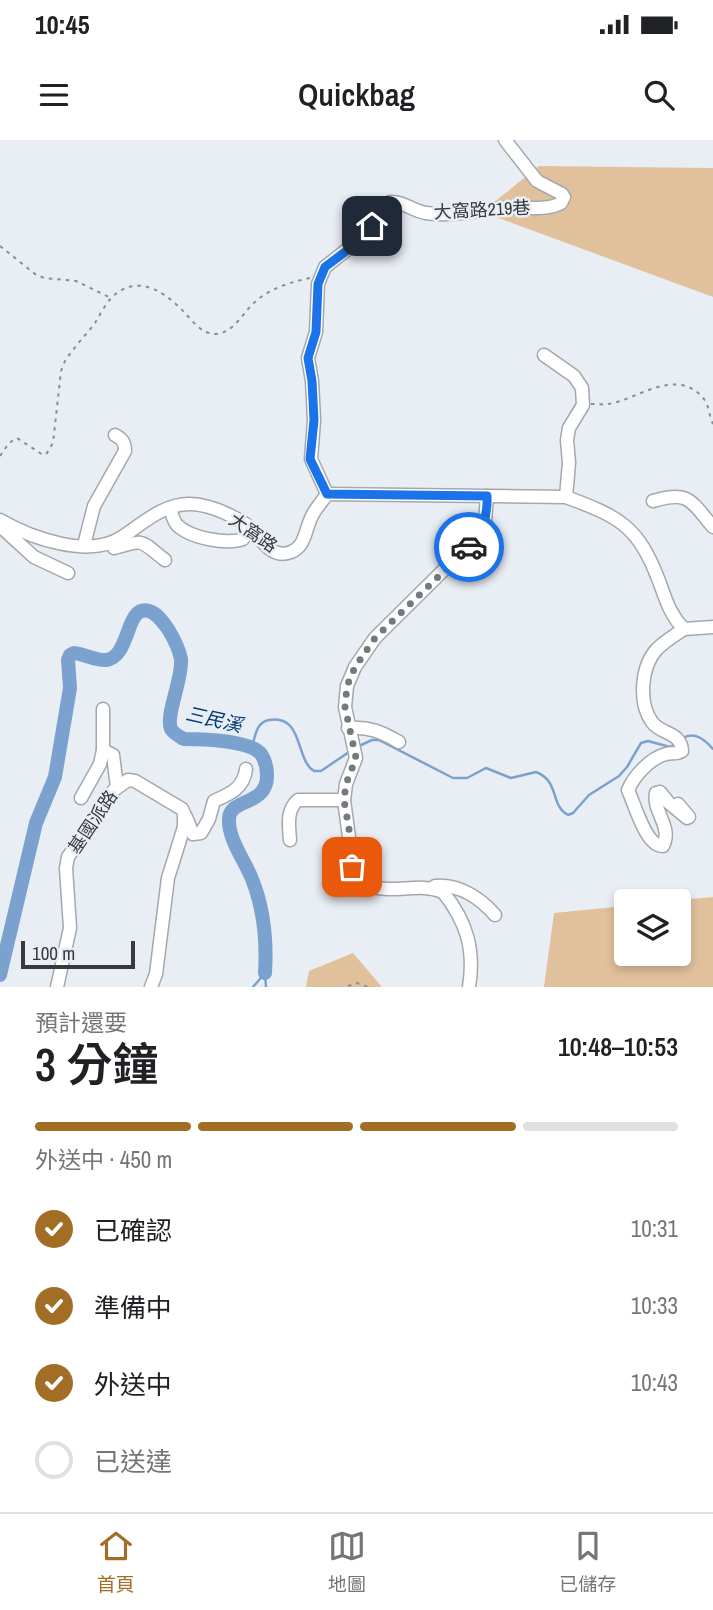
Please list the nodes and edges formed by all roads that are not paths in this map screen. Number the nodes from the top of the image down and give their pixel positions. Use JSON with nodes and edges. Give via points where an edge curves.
{"nodes":[{"id":1,"x":505,"y":140,"type":"edge"},
{"id":2,"x":544,"y":355,"type":"dead end"},
{"id":3,"x":115,"y":435,"type":"dead end"},
{"id":4,"x":327,"y":494,"type":"junction"},
{"id":5,"x":487,"y":496,"type":"junction"},
{"id":6,"x":566,"y":498,"type":"junction"},
{"id":7,"x":653,"y":501,"type":"dead end"},
{"id":8,"x":170,"y":509,"type":"junction"},
{"id":9,"x":0,"y":520,"type":"edge"},
{"id":10,"x":0,"y":526,"type":"edge"},
{"id":11,"x":713,"y":527,"type":"edge"},
{"id":12,"x":243,"y":539,"type":"dead end"},
{"id":13,"x":90,"y":546,"type":"junction"},
{"id":14,"x":165,"y":561,"type":"dead end"},
{"id":15,"x":68,"y":573,"type":"dead end"},
{"id":16,"x":713,"y":627,"type":"edge"},
{"id":17,"x":684,"y":629,"type":"junction"},
{"id":18,"x":103,"y":709,"type":"dead end"},
{"id":19,"x":348,"y":728,"type":"junction"},
{"id":20,"x":399,"y":741,"type":"dead end"},
{"id":21,"x":103,"y":750,"type":"junction"},
{"id":22,"x":246,"y":769,"type":"dead end"},
{"id":23,"x":117,"y":787,"type":"junction"},
{"id":24,"x":80,"y":798,"type":"dead end"},
{"id":25,"x":344,"y":800,"type":"junction"},
{"id":26,"x":678,"y":804,"type":"dead end"},
{"id":27,"x":184,"y":813,"type":"junction"},
{"id":28,"x":290,"y":840,"type":"dead end"},
{"id":29,"x":427,"y":887,"type":"junction"},
{"id":30,"x":495,"y":915,"type":"dead end"},
{"id":31,"x":57,"y":987,"type":"edge"},
{"id":32,"x":151,"y":987,"type":"edge"},
{"id":33,"x":469,"y":987,"type":"edge"}],
"edges":[{"from":1,"to":4,"type":"street","name":"大窩路219巷","via":[[537,181],[562,194],[561,202],[547,207],[433,214],[390,202],[363,237],[331,261],[321,275],[316,332],[308,358],[314,420],[310,459]]},
{"from":2,"to":6,"type":"street","via":[[579,382],[583,402],[569,428]]},
{"from":3,"to":13,"type":"street","via":[[122,439],[125,451],[94,506]]},
{"from":4,"to":5,"type":"street"},
{"from":4,"to":8,"type":"street","name":"大窩路","via":[[313,513],[300,546],[282,554],[265,547],[245,523],[219,511],[193,504]]},
{"from":5,"to":6,"type":"street"},
{"from":5,"to":19,"type":"street","via":[[485,522],[478,536],[375,638],[355,667],[347,686]]},
{"from":6,"to":17,"type":"street","via":[[620,520],[639,538],[669,610]]},
{"from":7,"to":11,"type":"street","via":[[684,497]]},
{"from":8,"to":12,"type":"street","via":[[178,526],[186,530],[225,542]]},
{"from":8,"to":13,"type":"street","name":"大窩路","via":[[109,544]]},
{"from":9,"to":13,"type":"street","via":[[37,538]]},
{"from":10,"to":15,"type":"street","via":[[34,557]]},
{"from":13,"to":14,"type":"street","via":[[108,548],[137,541]]},
{"from":16,"to":17,"type":"street"},
{"from":17,"to":26,"type":"street","via":[[653,654],[643,689],[651,722],[679,740],[682,751],[653,761],[628,790],[654,846],[666,843],[656,793],[689,817]]},
{"from":18,"to":21,"type":"street"},
{"from":19,"to":20,"type":"street","via":[[364,726]]},
{"from":19,"to":25,"type":"street","via":[[356,758]]},
{"from":21,"to":23,"type":"street","via":[[113,755]]},
{"from":21,"to":24,"type":"street"},
{"from":22,"to":27,"type":"street","via":[[237,788],[212,804],[201,833],[193,834]]},
{"from":23,"to":27,"type":"street","name":"基國派路","via":[[135,781]]},
{"from":23,"to":31,"type":"street","name":"基國派路","via":[[68,857],[71,928]]},
{"from":25,"to":28,"type":"street","via":[[298,800],[288,819]]},
{"from":25,"to":29,"type":"street","via":[[352,867],[358,878],[387,891]]},
{"from":27,"to":32,"type":"street","via":[[181,840],[168,878]]},
{"from":29,"to":30,"type":"street","via":[[460,890],[485,903]]},
{"from":29,"to":33,"type":"street","via":[[443,892],[468,937]]}]}
